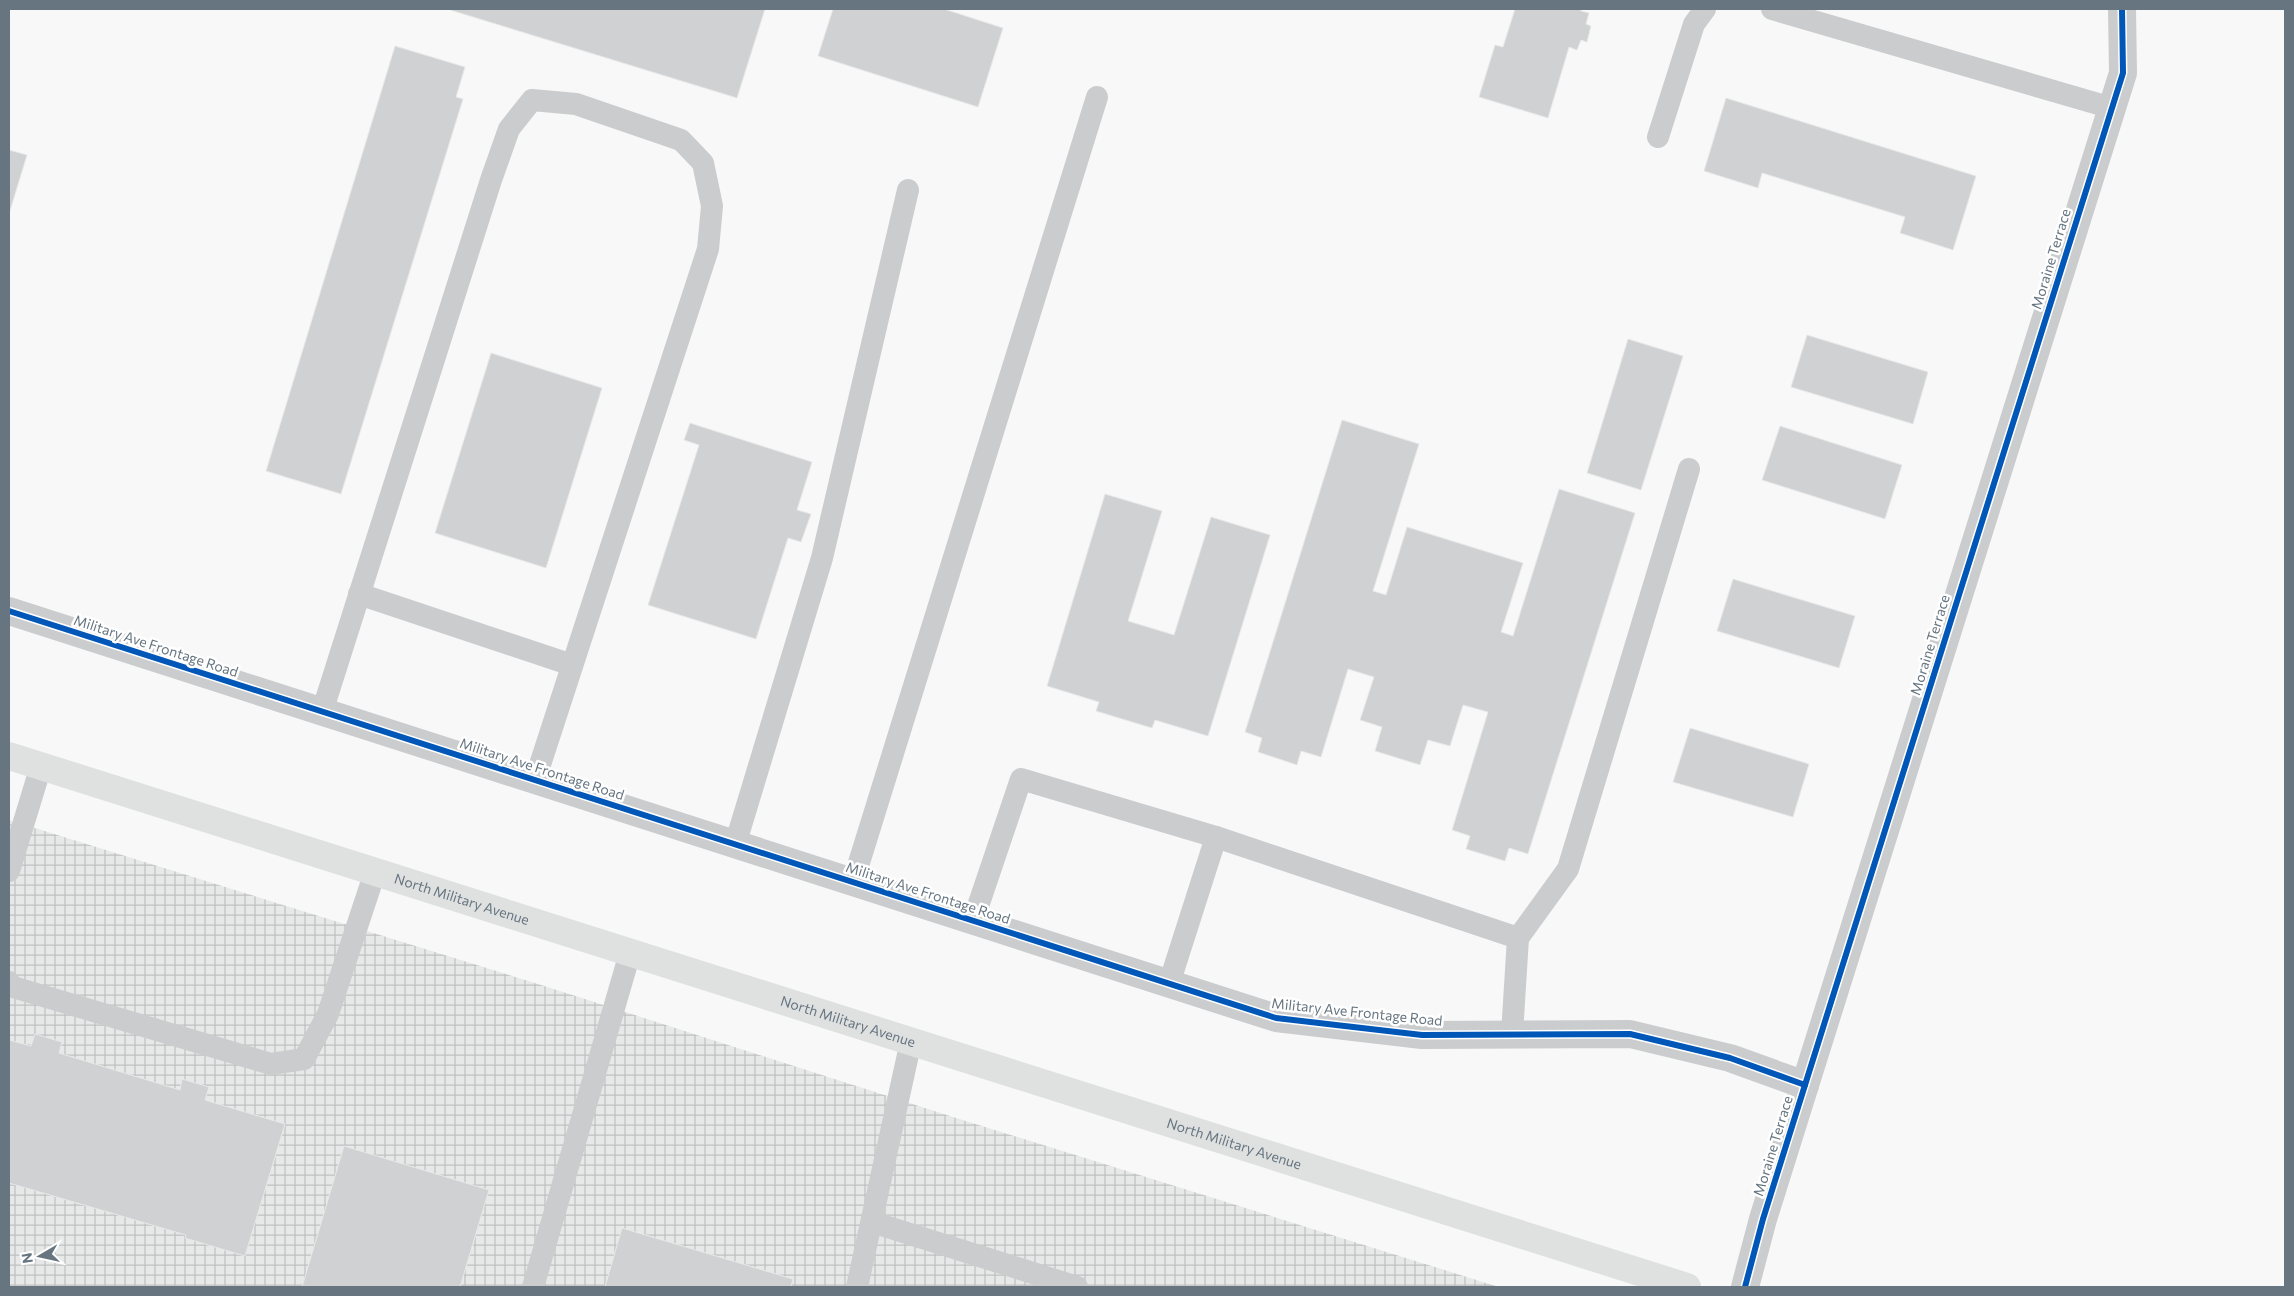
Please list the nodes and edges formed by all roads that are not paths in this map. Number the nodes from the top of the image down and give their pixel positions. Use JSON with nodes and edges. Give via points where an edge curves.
{"nodes":[{"id":1,"x":1705,"y":9,"type":"edge"},
{"id":2,"x":1772,"y":9,"type":"edge"},
{"id":3,"x":2122,"y":9,"type":"edge"},
{"id":4,"x":1098,"y":97,"type":"dead end"},
{"id":5,"x":2112,"y":108,"type":"junction"},
{"id":6,"x":1658,"y":137,"type":"dead end"},
{"id":7,"x":908,"y":190,"type":"dead end"},
{"id":8,"x":1689,"y":469,"type":"dead end"},
{"id":9,"x":359,"y":594,"type":"junction"},
{"id":10,"x":9,"y":611,"type":"edge"},
{"id":11,"x":572,"y":666,"type":"junction"},
{"id":12,"x":322,"y":712,"type":"junction"},
{"id":13,"x":9,"y":756,"type":"edge"},
{"id":14,"x":41,"y":766,"type":"junction"},
{"id":15,"x":535,"y":780,"type":"junction"},
{"id":16,"x":1216,"y":837,"type":"junction"},
{"id":17,"x":735,"y":844,"type":"junction"},
{"id":18,"x":9,"y":871,"type":"edge"},
{"id":19,"x":375,"y":872,"type":"junction"},
{"id":20,"x":852,"y":882,"type":"junction"},
{"id":21,"x":972,"y":921,"type":"junction"},
{"id":22,"x":1518,"y":938,"type":"junction"},
{"id":23,"x":630,"y":953,"type":"junction"},
{"id":24,"x":9,"y":982,"type":"edge"},
{"id":25,"x":1169,"y":984,"type":"junction"},
{"id":26,"x":1512,"y":1034,"type":"junction"},
{"id":27,"x":911,"y":1042,"type":"junction"},
{"id":28,"x":1804,"y":1086,"type":"junction"},
{"id":29,"x":872,"y":1222,"type":"junction"},
{"id":30,"x":1638,"y":1280,"type":"edge"},
{"id":31,"x":533,"y":1287,"type":"edge"},
{"id":32,"x":857,"y":1287,"type":"edge"},
{"id":33,"x":1076,"y":1287,"type":"edge"},
{"id":34,"x":1687,"y":1287,"type":"edge"},
{"id":35,"x":1745,"y":1287,"type":"edge"}],
"edges":[{"from":1,"to":6,"type":"lane","via":[[1694,24]]},
{"from":2,"to":5,"type":"lane"},
{"from":3,"to":5,"type":"street","name":"Moraine Terrace","via":[[2123,73]]},
{"from":4,"to":20,"type":"lane"},
{"from":5,"to":28,"type":"street","name":"Moraine Terrace"},
{"from":7,"to":17,"type":"lane","via":[[822,558]]},
{"from":8,"to":22,"type":"lane","via":[[1568,869]]},
{"from":9,"to":11,"type":"lane"},
{"from":9,"to":11,"type":"lane","via":[[509,129],[532,100],[576,104],[681,140],[703,163],[712,206],[708,249]]},
{"from":9,"to":12,"type":"lane"},
{"from":10,"to":12,"type":"street","name":"Military Ave Frontage Road"},
{"from":11,"to":15,"type":"lane"},
{"from":12,"to":15,"type":"street","name":"Military Ave Frontage Road"},
{"from":13,"to":14,"type":"main road","name":"North Military Avenue"},
{"from":14,"to":18,"type":"lane"},
{"from":14,"to":19,"type":"main road","name":"North Military Avenue"},
{"from":15,"to":17,"type":"street","name":"Military Ave Frontage Road"},
{"from":16,"to":21,"type":"lane","via":[[1021,779]]},
{"from":16,"to":22,"type":"lane"},
{"from":16,"to":25,"type":"lane"},
{"from":17,"to":20,"type":"street","name":"Military Ave Frontage Road"},
{"from":19,"to":23,"type":"main road","name":"North Military Avenue"},
{"from":19,"to":24,"type":"lane","via":[[328,1014],[304,1059],[271,1064],[13,987]]},
{"from":20,"to":21,"type":"street","name":"Military Ave Frontage Road"},
{"from":21,"to":25,"type":"street","name":"Military Ave Frontage Road"},
{"from":22,"to":26,"type":"lane"},
{"from":23,"to":27,"type":"main road","name":"North Military Avenue"},
{"from":23,"to":31,"type":"lane"},
{"from":25,"to":26,"type":"street","name":"Military Ave Frontage Road","via":[[1276,1018],[1422,1035]]},
{"from":26,"to":28,"type":"street","name":"Military Ave Frontage Road","via":[[1630,1034],[1730,1058]]},
{"from":27,"to":29,"type":"lane"},
{"from":27,"to":30,"type":"main road","name":"North Military Avenue"},
{"from":28,"to":35,"type":"street","name":"Moraine Terrace"},
{"from":29,"to":32,"type":"lane"},
{"from":29,"to":33,"type":"lane"},
{"from":30,"to":34,"type":"main road","name":"North Military Avenue"}]}
